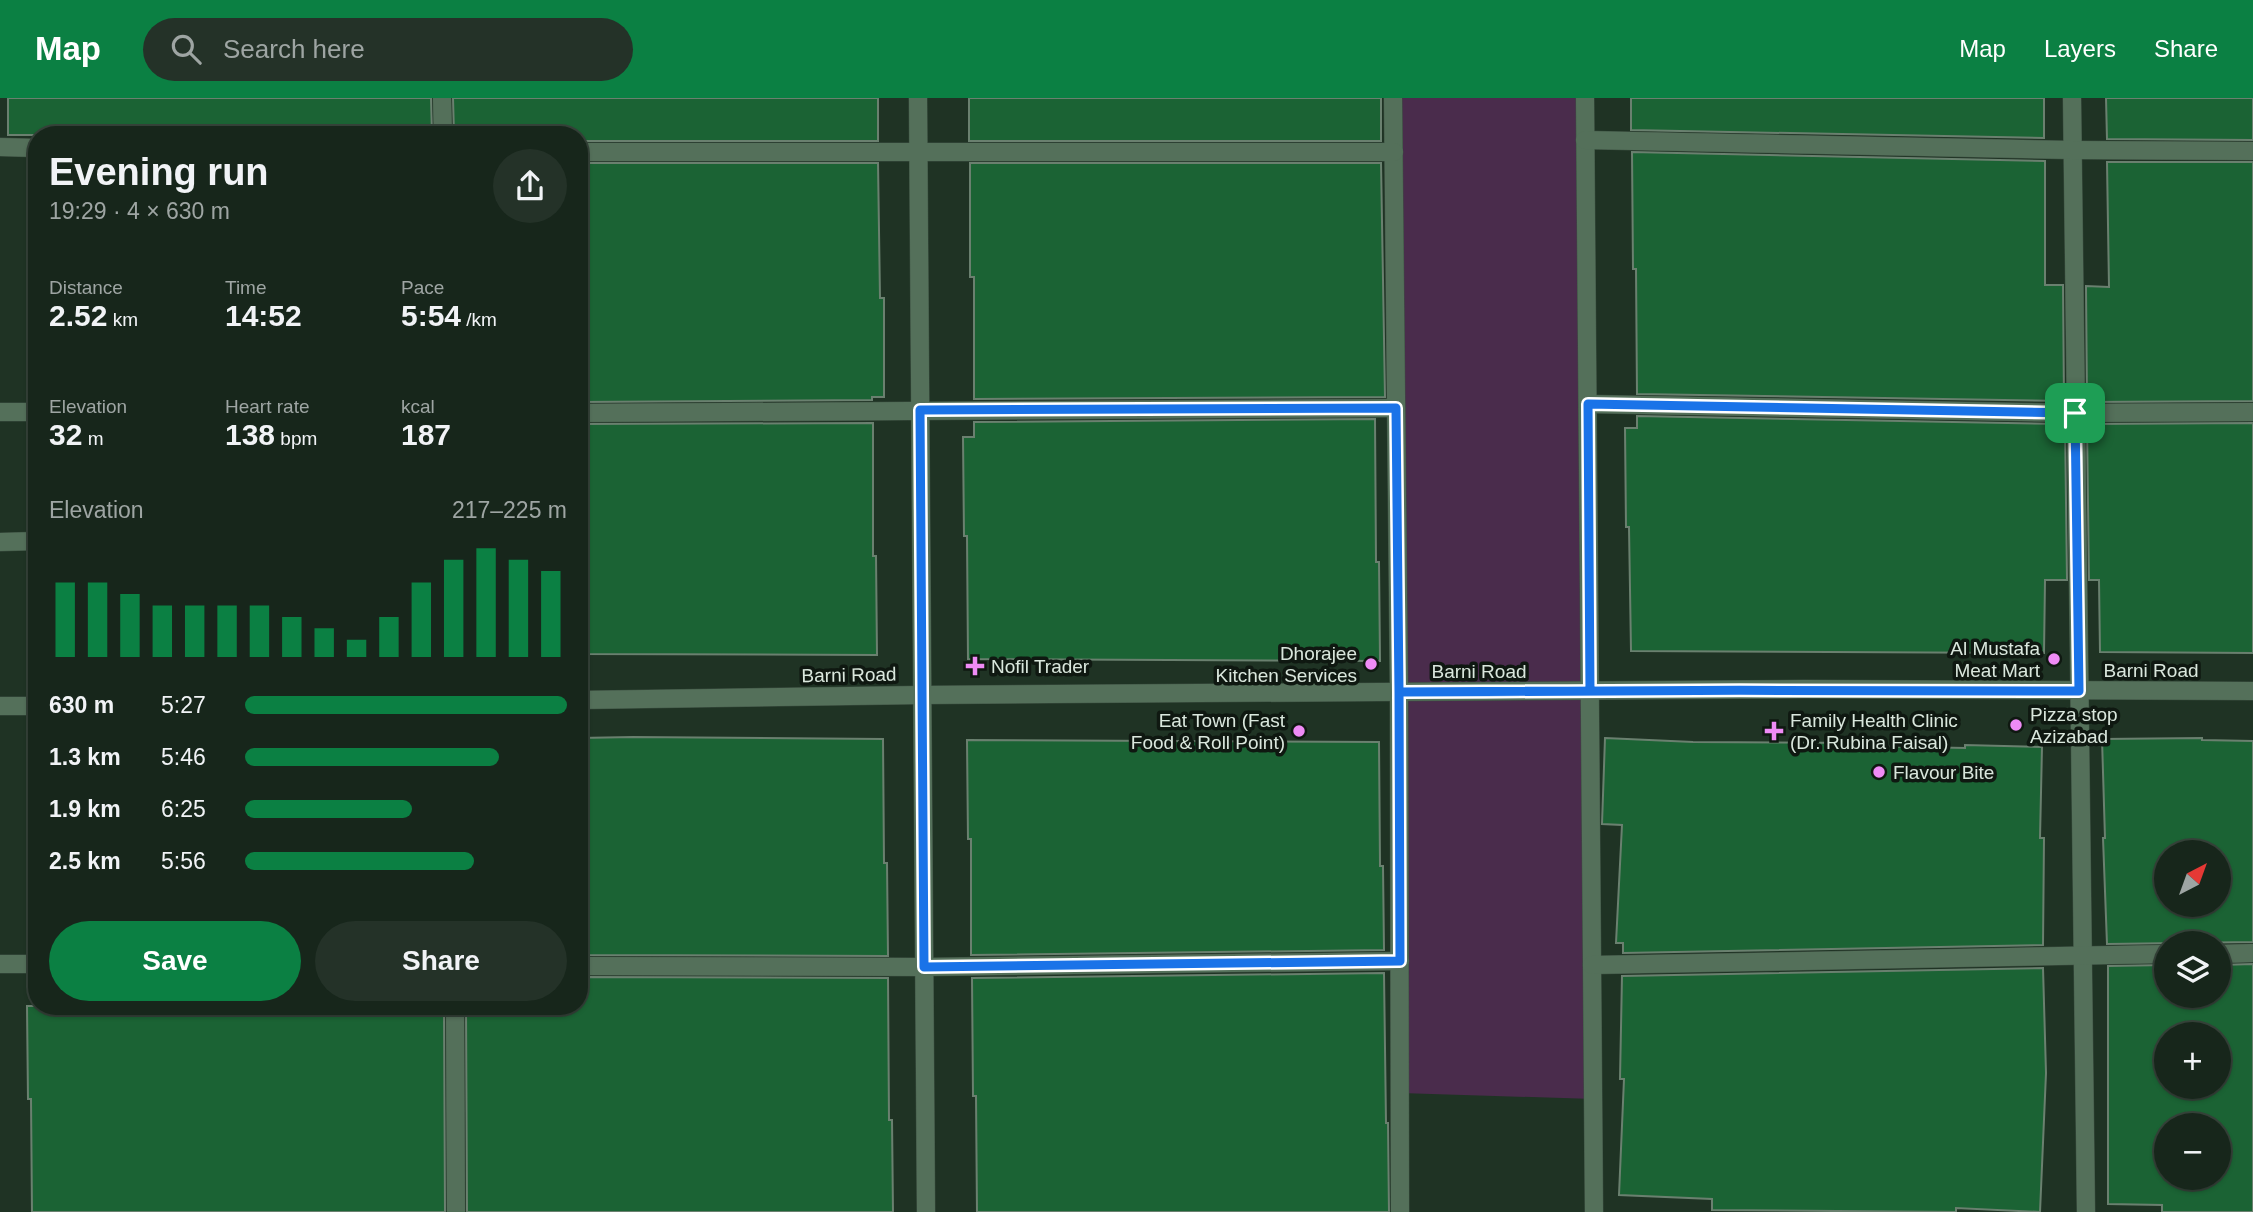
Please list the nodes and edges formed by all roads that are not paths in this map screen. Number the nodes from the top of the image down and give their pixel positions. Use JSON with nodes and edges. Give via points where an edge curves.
{"nodes":[{"id":1,"x":442,"y":98,"type":"edge"},
{"id":2,"x":918,"y":98,"type":"edge"},
{"id":3,"x":1393,"y":98,"type":"edge"},
{"id":4,"x":1585,"y":98,"type":"edge"},
{"id":5,"x":2072,"y":98,"type":"edge"},
{"id":6,"x":443,"y":126,"type":"edge"},
{"id":7,"x":1585,"y":140,"type":"junction"},
{"id":8,"x":0,"y":147,"type":"edge"},
{"id":9,"x":28,"y":148,"type":"edge"},
{"id":10,"x":2072,"y":150,"type":"junction"},
{"id":11,"x":588,"y":152,"type":"edge"},
{"id":12,"x":918,"y":152,"type":"junction"},
{"id":13,"x":1394,"y":152,"type":"junction"},
{"id":14,"x":2253,"y":152,"type":"edge"},
{"id":15,"x":1588,"y":404,"type":"junction"},
{"id":16,"x":1396,"y":408,"type":"junction"},
{"id":17,"x":920,"y":410,"type":"junction"},
{"id":18,"x":0,"y":412,"type":"edge"},
{"id":19,"x":28,"y":412,"type":"edge"},
{"id":20,"x":2253,"y":412,"type":"edge"},
{"id":21,"x":588,"y":413,"type":"edge"},
{"id":22,"x":2075,"y":413,"type":"junction"},
{"id":23,"x":28,"y":541,"type":"edge"},
{"id":24,"x":0,"y":542,"type":"edge"},
{"id":25,"x":1590,"y":691,"type":"junction"},
{"id":26,"x":2079,"y":691,"type":"junction"},
{"id":27,"x":2253,"y":691,"type":"edge"},
{"id":28,"x":1399,"y":692,"type":"junction"},
{"id":29,"x":921,"y":695,"type":"junction"},
{"id":30,"x":588,"y":701,"type":"edge"},
{"id":31,"x":0,"y":706,"type":"edge"},
{"id":32,"x":28,"y":706,"type":"edge"},
{"id":33,"x":2253,"y":953,"type":"edge"},
{"id":34,"x":2154,"y":954,"type":"edge"},
{"id":35,"x":2231,"y":954,"type":"edge"},
{"id":36,"x":2083,"y":955,"type":"junction"},
{"id":37,"x":1400,"y":961,"type":"junction"},
{"id":38,"x":0,"y":964,"type":"edge"},
{"id":39,"x":28,"y":964,"type":"edge"},
{"id":40,"x":1592,"y":965,"type":"junction"},
{"id":41,"x":588,"y":966,"type":"edge"},
{"id":42,"x":924,"y":967,"type":"junction"},
{"id":43,"x":455,"y":1015,"type":"edge"},
{"id":44,"x":456,"y":1212,"type":"edge"},
{"id":45,"x":926,"y":1212,"type":"edge"},
{"id":46,"x":1400,"y":1212,"type":"edge"},
{"id":47,"x":1594,"y":1212,"type":"edge"},
{"id":48,"x":2086,"y":1212,"type":"edge"}],
"edges":[{"from":1,"to":6,"type":"street"},
{"from":2,"to":12,"type":"street"},
{"from":3,"to":13,"type":"street"},
{"from":4,"to":7,"type":"street"},
{"from":5,"to":10,"type":"street"},
{"from":7,"to":10,"type":"street"},
{"from":7,"to":15,"type":"street"},
{"from":8,"to":9,"type":"street"},
{"from":10,"to":14,"type":"street"},
{"from":10,"to":22,"type":"street"},
{"from":11,"to":12,"type":"street"},
{"from":12,"to":13,"type":"street"},
{"from":12,"to":17,"type":"street"},
{"from":13,"to":16,"type":"street"},
{"from":15,"to":22,"type":"street"},
{"from":15,"to":25,"type":"street"},
{"from":16,"to":17,"type":"street"},
{"from":16,"to":28,"type":"street"},
{"from":17,"to":21,"type":"street"},
{"from":17,"to":29,"type":"street"},
{"from":18,"to":19,"type":"street"},
{"from":20,"to":22,"type":"street"},
{"from":22,"to":26,"type":"street"},
{"from":23,"to":24,"type":"street"},
{"from":25,"to":26,"type":"street","name":"Barni Road"},
{"from":25,"to":28,"type":"street","name":"Barni Road"},
{"from":25,"to":40,"type":"street"},
{"from":26,"to":27,"type":"street","name":"Barni Road"},
{"from":26,"to":36,"type":"street"},
{"from":28,"to":29,"type":"street","name":"Barni Road"},
{"from":28,"to":37,"type":"street"},
{"from":29,"to":30,"type":"street","name":"Barni Road"},
{"from":29,"to":42,"type":"street"},
{"from":31,"to":32,"type":"street"},
{"from":33,"to":35,"type":"street"},
{"from":34,"to":36,"type":"street"},
{"from":36,"to":40,"type":"street"},
{"from":36,"to":48,"type":"street"},
{"from":37,"to":42,"type":"street"},
{"from":37,"to":46,"type":"street"},
{"from":38,"to":39,"type":"street"},
{"from":40,"to":47,"type":"street"},
{"from":41,"to":42,"type":"street"},
{"from":42,"to":45,"type":"street"},
{"from":43,"to":44,"type":"street"}]}
